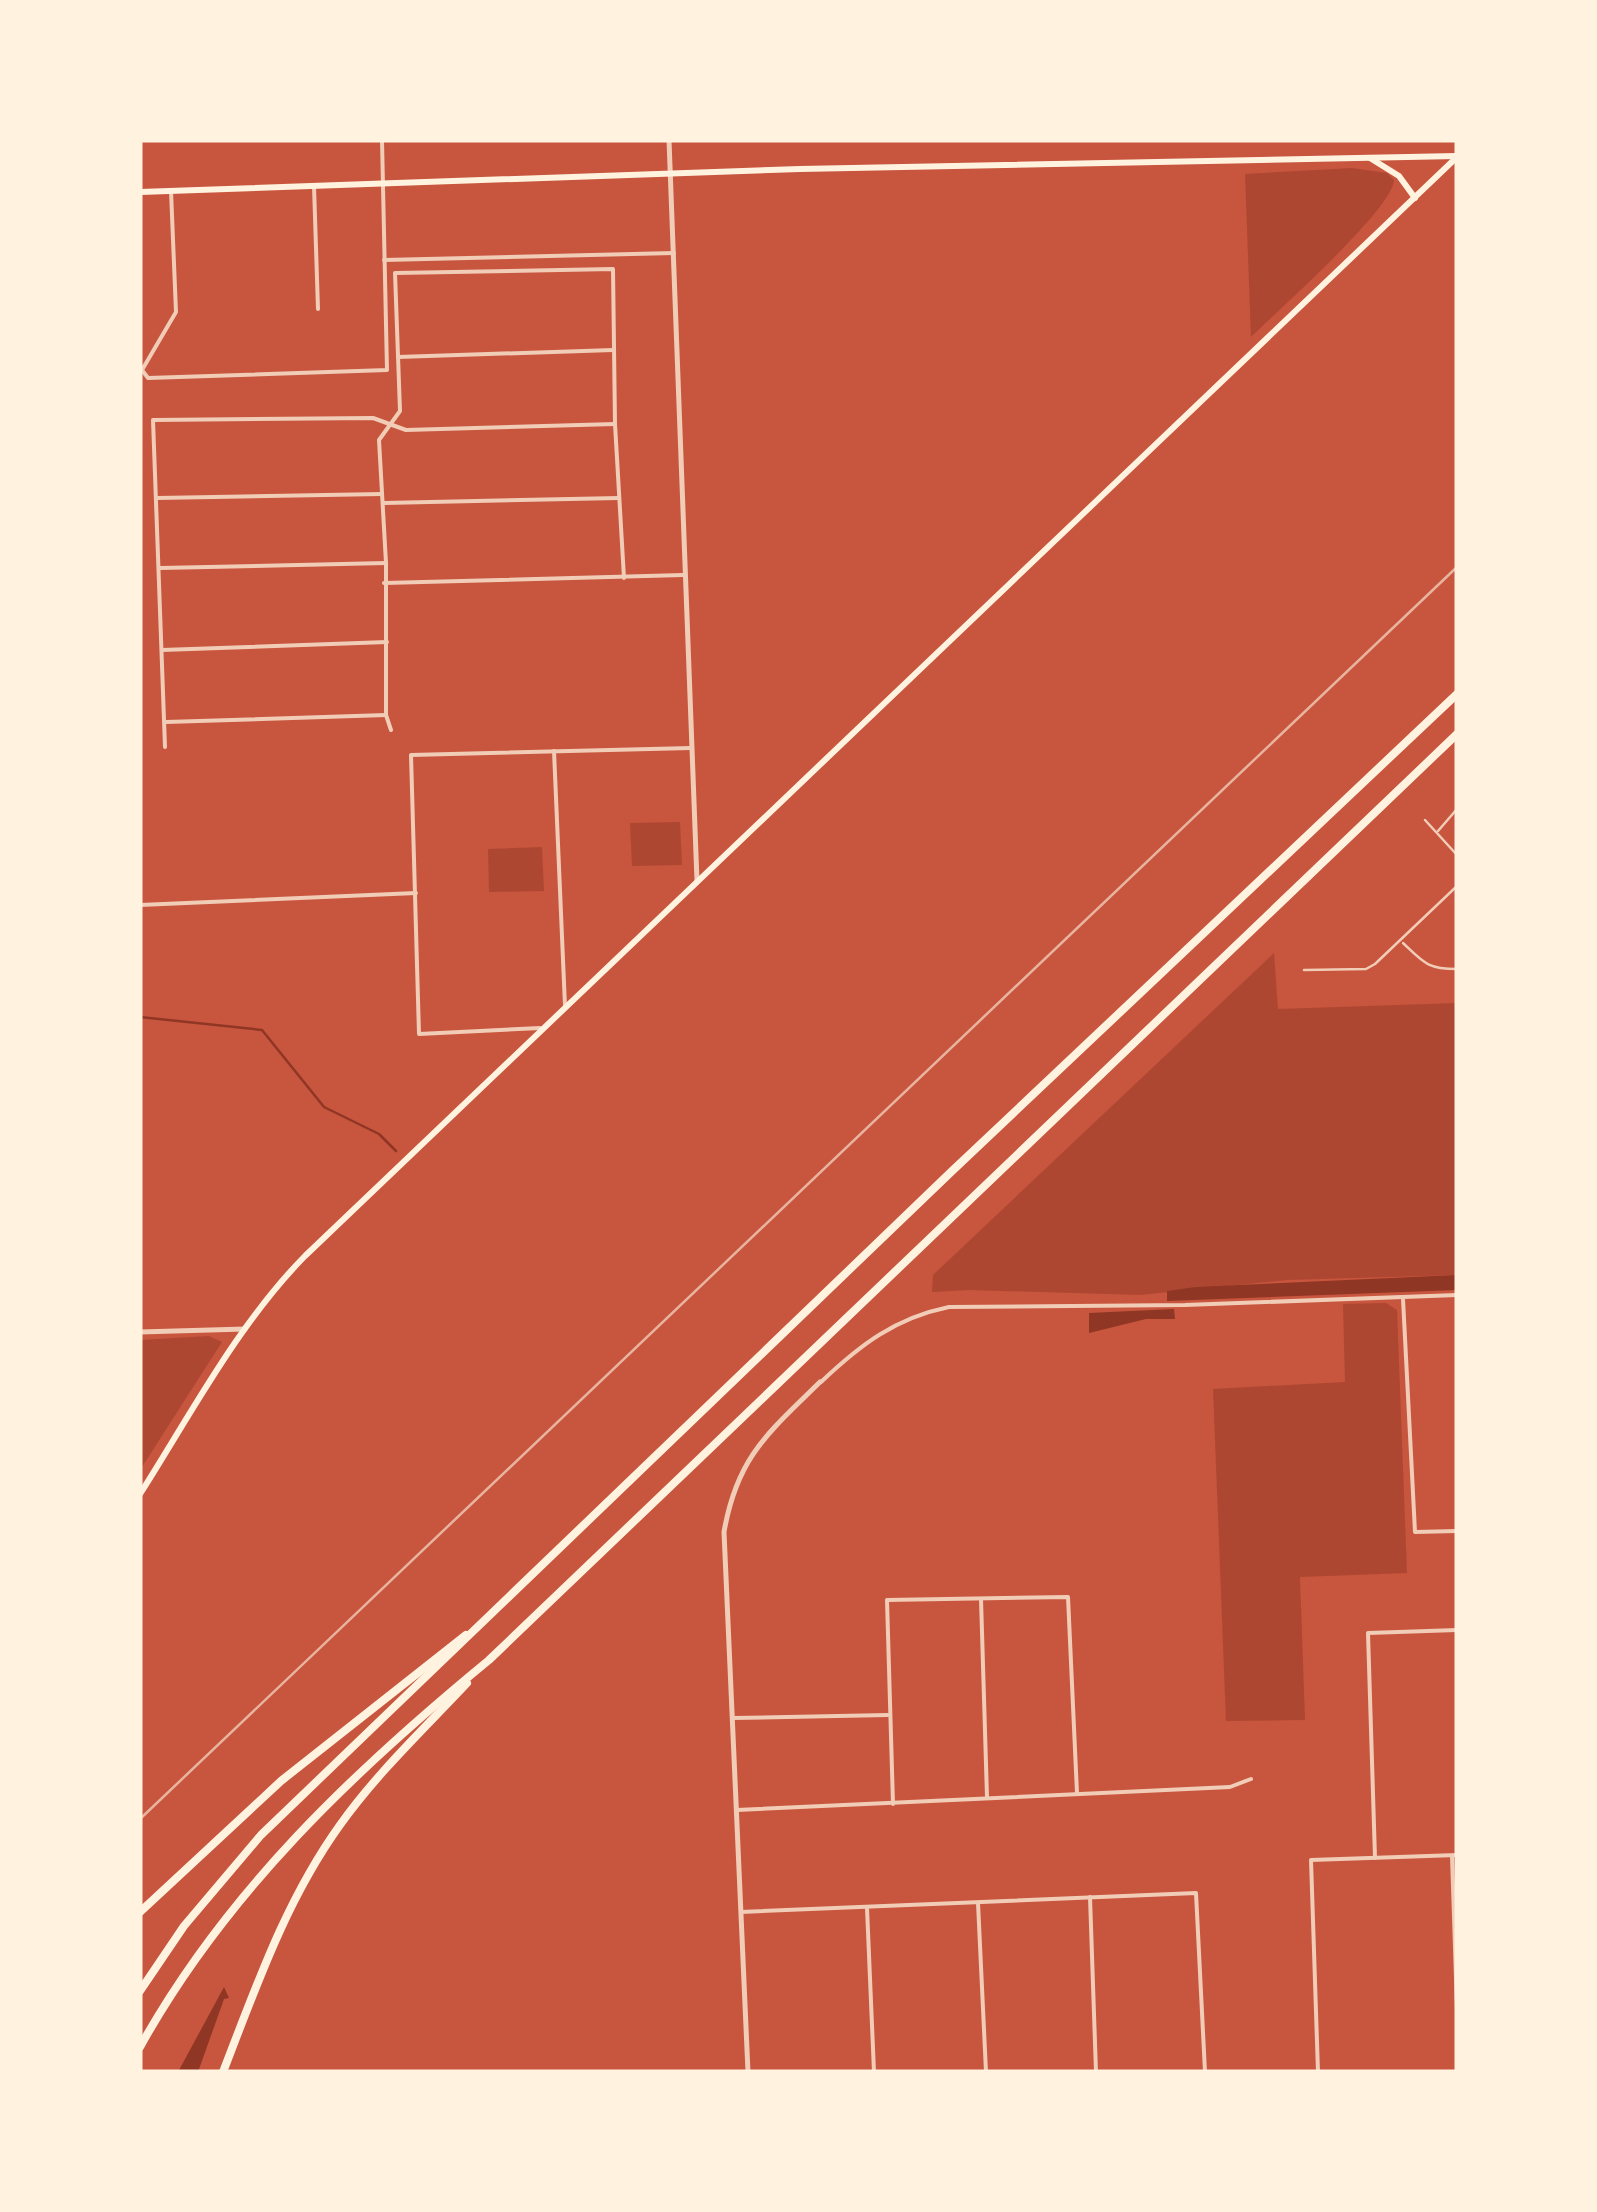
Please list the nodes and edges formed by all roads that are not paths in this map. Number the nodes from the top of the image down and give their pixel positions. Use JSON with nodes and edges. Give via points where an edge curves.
{"nodes":[{"id":1,"x":382,"y":140,"type":"edge"},
{"id":2,"x":669,"y":140,"type":"edge"},
{"id":3,"x":1457,"y":157,"type":"edge"},
{"id":4,"x":1369,"y":158,"type":"junction"},
{"id":5,"x":672,"y":175,"type":"junction"},
{"id":6,"x":382,"y":184,"type":"junction"},
{"id":7,"x":314,"y":186,"type":"junction"},
{"id":8,"x":171,"y":191,"type":"junction"},
{"id":9,"x":140,"y":192,"type":"edge"},
{"id":10,"x":1415,"y":198,"type":"junction"},
{"id":11,"x":674,"y":253,"type":"junction"},
{"id":12,"x":384,"y":260,"type":"junction"},
{"id":13,"x":318,"y":309,"type":"dead end"},
{"id":14,"x":614,"y":350,"type":"junction"},
{"id":15,"x":398,"y":356,"type":"junction"},
{"id":16,"x":390,"y":423,"type":"junction"},
{"id":17,"x":615,"y":424,"type":"junction"},
{"id":18,"x":382,"y":494,"type":"junction"},
{"id":19,"x":156,"y":498,"type":"junction"},
{"id":20,"x":619,"y":498,"type":"junction"},
{"id":21,"x":383,"y":503,"type":"junction"},
{"id":22,"x":386,"y":564,"type":"junction"},
{"id":23,"x":160,"y":568,"type":"junction"},
{"id":24,"x":683,"y":575,"type":"junction"},
{"id":25,"x":624,"y":578,"type":"junction"},
{"id":26,"x":384,"y":583,"type":"junction"},
{"id":27,"x":386,"y":642,"type":"junction"},
{"id":28,"x":162,"y":650,"type":"junction"},
{"id":29,"x":1457,"y":694,"type":"edge"},
{"id":30,"x":386,"y":716,"type":"junction"},
{"id":31,"x":164,"y":722,"type":"junction"},
{"id":32,"x":391,"y":730,"type":"dead end"},
{"id":33,"x":1457,"y":734,"type":"edge"},
{"id":34,"x":165,"y":747,"type":"dead end"},
{"id":35,"x":690,"y":748,"type":"junction"},
{"id":36,"x":554,"y":751,"type":"junction"},
{"id":37,"x":1457,"y":809,"type":"edge"},
{"id":38,"x":1425,"y":820,"type":"dead end"},
{"id":39,"x":1437,"y":832,"type":"junction"},
{"id":40,"x":1457,"y":855,"type":"edge"},
{"id":41,"x":697,"y":882,"type":"junction"},
{"id":42,"x":1457,"y":886,"type":"edge"},
{"id":43,"x":416,"y":892,"type":"junction"},
{"id":44,"x":140,"y":905,"type":"edge"},
{"id":45,"x":1402,"y":942,"type":"junction"},
{"id":46,"x":1457,"y":969,"type":"edge"},
{"id":47,"x":1304,"y":970,"type":"dead end"},
{"id":48,"x":565,"y":1008,"type":"junction"},
{"id":49,"x":544,"y":1028,"type":"junction"},
{"id":50,"x":1457,"y":1296,"type":"edge"},
{"id":51,"x":1403,"y":1298,"type":"junction"},
{"id":52,"x":245,"y":1329,"type":"junction"},
{"id":53,"x":140,"y":1332,"type":"edge"},
{"id":54,"x":820,"y":1382,"type":"joint"},
{"id":55,"x":140,"y":1494,"type":"edge"},
{"id":56,"x":1457,"y":1531,"type":"edge"},
{"id":57,"x":981,"y":1599,"type":"junction"},
{"id":58,"x":486,"y":1622,"type":"junction"},
{"id":59,"x":1457,"y":1630,"type":"edge"},
{"id":60,"x":489,"y":1660,"type":"junction"},
{"id":61,"x":889,"y":1714,"type":"junction"},
{"id":62,"x":732,"y":1718,"type":"junction"},
{"id":63,"x":1251,"y":1779,"type":"dead end"},
{"id":64,"x":1077,"y":1793,"type":"junction"},
{"id":65,"x":987,"y":1796,"type":"junction"},
{"id":66,"x":893,"y":1804,"type":"junction"},
{"id":67,"x":736,"y":1810,"type":"junction"},
{"id":68,"x":1454,"y":1855,"type":"edge"},
{"id":69,"x":1375,"y":1858,"type":"junction"},
{"id":70,"x":1090,"y":1898,"type":"junction"},
{"id":71,"x":978,"y":1902,"type":"junction"},
{"id":72,"x":868,"y":1908,"type":"junction"},
{"id":73,"x":140,"y":1912,"type":"edge"},
{"id":74,"x":741,"y":1912,"type":"junction"},
{"id":75,"x":140,"y":1991,"type":"edge"},
{"id":76,"x":1457,"y":2010,"type":"edge"},
{"id":77,"x":140,"y":2047,"type":"edge"},
{"id":78,"x":223,"y":2072,"type":"edge"},
{"id":79,"x":748,"y":2072,"type":"edge"},
{"id":80,"x":874,"y":2072,"type":"edge"},
{"id":81,"x":986,"y":2072,"type":"edge"},
{"id":82,"x":1096,"y":2072,"type":"edge"},
{"id":83,"x":1205,"y":2072,"type":"edge"},
{"id":84,"x":1318,"y":2072,"type":"edge"}],
"edges":[{"from":1,"to":6,"type":"street"},
{"from":2,"to":5,"type":"street"},
{"from":3,"to":4,"type":"main road"},
{"from":3,"to":10,"type":"main road"},
{"from":4,"to":5,"type":"main road"},
{"from":4,"to":10,"type":"main road","via":[[1399,176]]},
{"from":5,"to":6,"type":"main road"},
{"from":5,"to":11,"type":"street"},
{"from":6,"to":7,"type":"main road"},
{"from":6,"to":12,"type":"street"},
{"from":7,"to":8,"type":"main road"},
{"from":7,"to":13,"type":"street"},
{"from":8,"to":9,"type":"main road"},
{"from":8,"to":12,"type":"street","via":[[176,312],[142,370],[148,378],[388,370]]},
{"from":10,"to":41,"type":"main road"},
{"from":11,"to":12,"type":"street"},
{"from":11,"to":24,"type":"street"},
{"from":14,"to":15,"type":"street"},
{"from":14,"to":15,"type":"street","via":[[613,269],[395,272]]},
{"from":14,"to":17,"type":"street"},
{"from":15,"to":16,"type":"street","via":[[400,411]]},
{"from":16,"to":17,"type":"street","via":[[406,430]]},
{"from":16,"to":18,"type":"street","via":[[379,440]]},
{"from":16,"to":19,"type":"street","via":[[153,420]]},
{"from":17,"to":20,"type":"street"},
{"from":18,"to":19,"type":"street"},
{"from":18,"to":21,"type":"street"},
{"from":19,"to":23,"type":"street"},
{"from":20,"to":21,"type":"street"},
{"from":20,"to":25,"type":"street"},
{"from":21,"to":22,"type":"street"},
{"from":22,"to":23,"type":"street"},
{"from":22,"to":26,"type":"street"},
{"from":23,"to":28,"type":"street"},
{"from":24,"to":25,"type":"street"},
{"from":24,"to":35,"type":"street"},
{"from":25,"to":26,"type":"street"},
{"from":26,"to":27,"type":"street"},
{"from":27,"to":28,"type":"street"},
{"from":27,"to":30,"type":"street"},
{"from":28,"to":31,"type":"street"},
{"from":29,"to":58,"type":"highway"},
{"from":30,"to":31,"type":"street"},
{"from":30,"to":32,"type":"street"},
{"from":31,"to":34,"type":"street"},
{"from":33,"to":60,"type":"highway"},
{"from":35,"to":36,"type":"street"},
{"from":35,"to":41,"type":"street"},
{"from":36,"to":43,"type":"street","via":[[411,754]]},
{"from":36,"to":48,"type":"street"},
{"from":37,"to":39,"type":"lane"},
{"from":38,"to":39,"type":"lane"},
{"from":39,"to":40,"type":"lane"},
{"from":41,"to":48,"type":"main road"},
{"from":42,"to":45,"type":"lane"},
{"from":43,"to":44,"type":"street"},
{"from":43,"to":49,"type":"street","via":[[419,1034]]},
{"from":45,"to":46,"type":"lane","via":[[1427,966]]},
{"from":45,"to":47,"type":"lane","via":[[1366,968]]},
{"from":48,"to":49,"type":"main road"},
{"from":49,"to":52,"type":"main road","via":[[304,1256]]},
{"from":50,"to":51,"type":"street"},
{"from":51,"to":54,"type":"street","via":[[949,1307],[878,1333]]},
{"from":51,"to":56,"type":"street","via":[[1415,1532]]},
{"from":52,"to":53,"type":"street"},
{"from":52,"to":55,"type":"main road"},
{"from":54,"to":62,"type":"street","via":[[750,1456],[729,1506],[724,1532]]},
{"from":57,"to":61,"type":"street","via":[[887,1600]]},
{"from":57,"to":64,"type":"street","via":[[1068,1597]]},
{"from":57,"to":65,"type":"street"},
{"from":58,"to":73,"type":"highway","via":[[280,1781]]},
{"from":58,"to":75,"type":"highway","via":[[261,1835],[184,1926]]},
{"from":59,"to":69,"type":"street","via":[[1368,1633]]},
{"from":60,"to":77,"type":"highway","via":[[395,1737],[287,1844]]},
{"from":60,"to":78,"type":"highway","via":[[385,1770],[319,1856],[261,1971]]},
{"from":61,"to":62,"type":"street"},
{"from":61,"to":66,"type":"street"},
{"from":62,"to":67,"type":"street"},
{"from":63,"to":64,"type":"street","via":[[1230,1787]]},
{"from":64,"to":65,"type":"street"},
{"from":65,"to":66,"type":"street"},
{"from":66,"to":67,"type":"street"},
{"from":67,"to":74,"type":"street"},
{"from":68,"to":69,"type":"street"},
{"from":68,"to":76,"type":"street"},
{"from":69,"to":84,"type":"street","via":[[1311,1860]]},
{"from":70,"to":71,"type":"street"},
{"from":70,"to":82,"type":"street"},
{"from":70,"to":83,"type":"street","via":[[1196,1893]]},
{"from":71,"to":72,"type":"street"},
{"from":71,"to":81,"type":"street"},
{"from":72,"to":74,"type":"street"},
{"from":72,"to":80,"type":"street"},
{"from":74,"to":79,"type":"street"}]}
